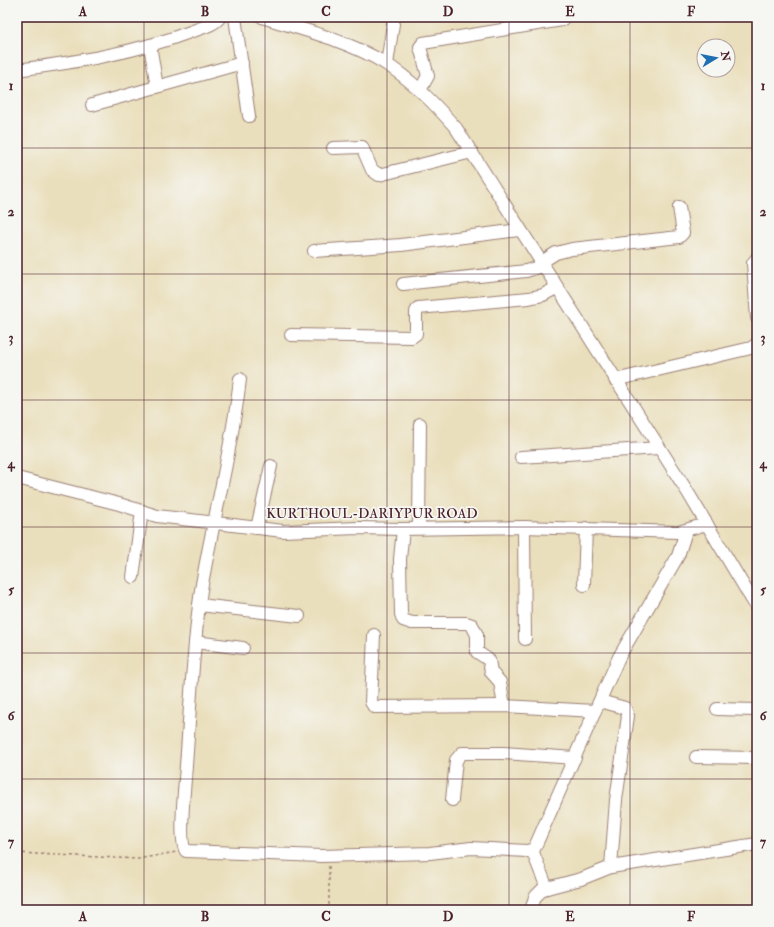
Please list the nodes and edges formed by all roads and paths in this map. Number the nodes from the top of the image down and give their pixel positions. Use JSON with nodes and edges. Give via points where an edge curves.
{"nodes":[{"id":1,"x":220,"y":17,"type":"edge"},
{"id":2,"x":235,"y":17,"type":"edge"},
{"id":3,"x":394,"y":17,"type":"edge"},
{"id":4,"x":269,"y":18,"type":"edge"},
{"id":5,"x":562,"y":20,"type":"dead end"},
{"id":6,"x":150,"y":45,"type":"junction"},
{"id":7,"x":242,"y":63,"type":"junction"},
{"id":8,"x":387,"y":64,"type":"junction"},
{"id":9,"x":17,"y":70,"type":"edge"},
{"id":10,"x":157,"y":87,"type":"junction"},
{"id":11,"x":420,"y":90,"type":"junction"},
{"id":12,"x":92,"y":105,"type":"dead end"},
{"id":13,"x":248,"y":116,"type":"dead end"},
{"id":14,"x":333,"y":148,"type":"dead end"},
{"id":15,"x":472,"y":152,"type":"junction"},
{"id":16,"x":679,"y":207,"type":"dead end"},
{"id":17,"x":520,"y":230,"type":"junction"},
{"id":18,"x":314,"y":251,"type":"dead end"},
{"id":19,"x":757,"y":258,"type":"edge"},
{"id":20,"x":541,"y":265,"type":"junction"},
{"id":21,"x":403,"y":284,"type":"dead end"},
{"id":22,"x":556,"y":288,"type":"junction"},
{"id":23,"x":757,"y":318,"type":"edge"},
{"id":24,"x":291,"y":335,"type":"dead end"},
{"id":25,"x":757,"y":344,"type":"edge"},
{"id":26,"x":240,"y":379,"type":"dead end"},
{"id":27,"x":615,"y":380,"type":"junction"},
{"id":28,"x":420,"y":424,"type":"dead end"},
{"id":29,"x":659,"y":448,"type":"junction"},
{"id":30,"x":521,"y":457,"type":"dead end"},
{"id":31,"x":271,"y":466,"type":"dead end"},
{"id":32,"x":17,"y":478,"type":"edge"},
{"id":33,"x":142,"y":511,"type":"junction"},
{"id":34,"x":213,"y":523,"type":"junction"},
{"id":35,"x":707,"y":524,"type":"junction"},
{"id":36,"x":524,"y":527,"type":"junction"},
{"id":37,"x":257,"y":528,"type":"junction"},
{"id":38,"x":419,"y":528,"type":"junction"},
{"id":39,"x":586,"y":528,"type":"junction"},
{"id":40,"x":404,"y":529,"type":"junction"},
{"id":41,"x":686,"y":531,"type":"junction"},
{"id":42,"x":133,"y":577,"type":"dead end"},
{"id":43,"x":584,"y":585,"type":"dead end"},
{"id":44,"x":199,"y":605,"type":"junction"},
{"id":45,"x":756,"y":606,"type":"edge"},
{"id":46,"x":299,"y":616,"type":"dead end"},
{"id":47,"x":374,"y":635,"type":"dead end"},
{"id":48,"x":524,"y":638,"type":"dead end"},
{"id":49,"x":195,"y":642,"type":"junction"},
{"id":50,"x":243,"y":648,"type":"dead end"},
{"id":51,"x":504,"y":706,"type":"junction"},
{"id":52,"x":597,"y":706,"type":"junction"},
{"id":53,"x":717,"y":709,"type":"dead end"},
{"id":54,"x":757,"y":710,"type":"edge"},
{"id":55,"x":696,"y":757,"type":"dead end"},
{"id":56,"x":575,"y":758,"type":"junction"},
{"id":57,"x":757,"y":758,"type":"edge"},
{"id":58,"x":452,"y":800,"type":"dead end"},
{"id":59,"x":757,"y":844,"type":"edge"},
{"id":60,"x":532,"y":850,"type":"junction"},
{"id":61,"x":186,"y":851,"type":"junction"},
{"id":62,"x":17,"y":853,"type":"edge"},
{"id":63,"x":329,"y":856,"type":"junction"},
{"id":64,"x":611,"y":867,"type":"junction"},
{"id":65,"x":547,"y":888,"type":"junction"},
{"id":66,"x":329,"y":910,"type":"edge"},
{"id":67,"x":531,"y":910,"type":"edge"}],
"edges":[{"from":1,"to":6,"type":"street","via":[[211,24]]},
{"from":2,"to":7,"type":"street"},
{"from":3,"to":8,"type":"street"},
{"from":4,"to":8,"type":"street","via":[[339,41]]},
{"from":5,"to":11,"type":"street","via":[[423,43],[420,47],[428,76]]},
{"from":6,"to":9,"type":"street","via":[[70,63]]},
{"from":6,"to":10,"type":"street"},
{"from":7,"to":10,"type":"street"},
{"from":7,"to":13,"type":"street"},
{"from":8,"to":11,"type":"street"},
{"from":10,"to":12,"type":"street"},
{"from":11,"to":15,"type":"street","via":[[456,128]]},
{"from":14,"to":15,"type":"street","via":[[362,147],[372,170],[379,175]]},
{"from":15,"to":17,"type":"street"},
{"from":16,"to":20,"type":"street","via":[[683,229],[679,237],[572,249],[556,253]]},
{"from":17,"to":18,"type":"street","via":[[401,245]]},
{"from":17,"to":20,"type":"street"},
{"from":19,"to":23,"type":"street","via":[[753,263]]},
{"from":20,"to":21,"type":"street","via":[[526,271]]},
{"from":20,"to":22,"type":"street"},
{"from":22,"to":24,"type":"street","via":[[543,295],[529,298],[420,308],[416,312],[416,334],[412,337]]},
{"from":22,"to":27,"type":"street"},
{"from":25,"to":27,"type":"street","via":[[751,348]]},
{"from":26,"to":34,"type":"street","via":[[232,433]]},
{"from":27,"to":29,"type":"street"},
{"from":28,"to":38,"type":"street"},
{"from":29,"to":30,"type":"street"},
{"from":29,"to":35,"type":"street"},
{"from":31,"to":37,"type":"street"},
{"from":32,"to":33,"type":"street","name":"KURTHOUL-DARIYPUR ROAD"},
{"from":33,"to":34,"type":"street","name":"KURTHOUL-DARIYPUR ROAD","via":[[174,519]]},
{"from":33,"to":42,"type":"street"},
{"from":34,"to":37,"type":"street","name":"KURTHOUL-DARIYPUR ROAD"},
{"from":34,"to":44,"type":"street"},
{"from":35,"to":41,"type":"street","name":"KURTHOUL-DARIYPUR ROAD"},
{"from":35,"to":45,"type":"street"},
{"from":36,"to":38,"type":"street","name":"KURTHOUL-DARIYPUR ROAD"},
{"from":36,"to":39,"type":"street","name":"KURTHOUL-DARIYPUR ROAD"},
{"from":36,"to":48,"type":"street"},
{"from":37,"to":40,"type":"street","name":"KURTHOUL-DARIYPUR ROAD","via":[[297,531]]},
{"from":38,"to":40,"type":"street","name":"KURTHOUL-DARIYPUR ROAD"},
{"from":39,"to":41,"type":"street","name":"KURTHOUL-DARIYPUR ROAD"},
{"from":39,"to":43,"type":"street"},
{"from":40,"to":51,"type":"street","via":[[400,559],[403,620],[409,623],[472,625],[477,634],[477,652],[488,659],[491,672],[500,682]]},
{"from":41,"to":52,"type":"street","via":[[678,556],[629,637]]},
{"from":44,"to":46,"type":"street"},
{"from":44,"to":49,"type":"street"},
{"from":47,"to":51,"type":"street","via":[[370,702],[374,708]]},
{"from":49,"to":50,"type":"street"},
{"from":49,"to":61,"type":"street","via":[[183,810],[183,846]]},
{"from":51,"to":52,"type":"street"},
{"from":52,"to":56,"type":"street"},
{"from":52,"to":64,"type":"street","via":[[625,708],[628,716],[616,800]]},
{"from":53,"to":54,"type":"street"},
{"from":55,"to":57,"type":"street"},
{"from":56,"to":58,"type":"street","via":[[462,753],[456,760]]},
{"from":56,"to":60,"type":"street"},
{"from":59,"to":64,"type":"street"},
{"from":60,"to":63,"type":"street","via":[[471,848],[430,853]]},
{"from":60,"to":65,"type":"street"},
{"from":61,"to":62,"type":"path","via":[[138,859]]},
{"from":61,"to":63,"type":"street"},
{"from":63,"to":66,"type":"path"},
{"from":64,"to":65,"type":"street","via":[[581,879]]},
{"from":65,"to":67,"type":"street","via":[[535,897]]}]}
